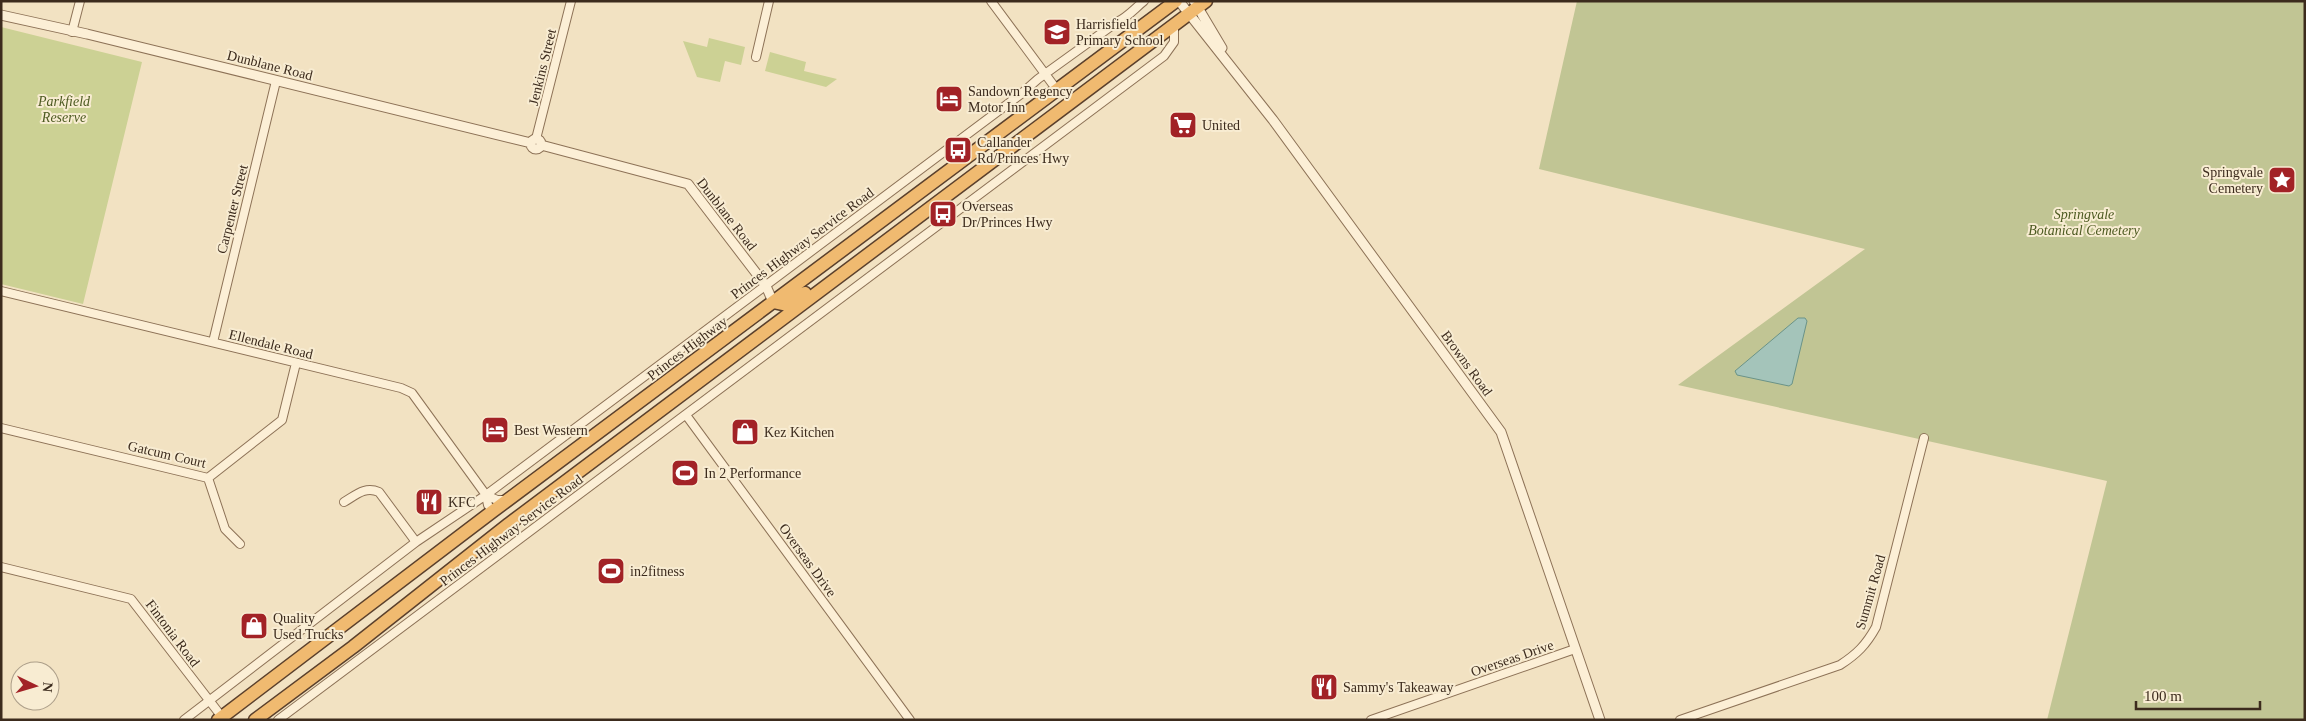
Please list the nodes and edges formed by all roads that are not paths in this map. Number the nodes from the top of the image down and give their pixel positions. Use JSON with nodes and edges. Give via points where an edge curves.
{"nodes":[{"id":1,"x":80,"y":1,"type":"edge"},
{"id":2,"x":571,"y":1,"type":"edge"},
{"id":3,"x":770,"y":1,"type":"edge"},
{"id":4,"x":991,"y":1,"type":"edge"},
{"id":5,"x":1144,"y":1,"type":"edge"},
{"id":6,"x":1178,"y":1,"type":"edge"},
{"id":7,"x":1196,"y":6,"type":"edge"},
{"id":8,"x":1,"y":15,"type":"edge"},
{"id":9,"x":1174,"y":26,"type":"junction"},
{"id":10,"x":72,"y":32,"type":"junction"},
{"id":11,"x":756,"y":57,"type":"dead end"},
{"id":12,"x":1045,"y":74,"type":"junction"},
{"id":13,"x":276,"y":81,"type":"junction"},
{"id":14,"x":1057,"y":90,"type":"junction"},
{"id":15,"x":536,"y":142,"type":"junction"},
{"id":16,"x":889,"y":240,"type":"junction"},
{"id":17,"x":766,"y":286,"type":"junction"},
{"id":18,"x":790,"y":289,"type":"junction"},
{"id":19,"x":1,"y":290,"type":"edge"},
{"id":20,"x":774,"y":302,"type":"junction"},
{"id":21,"x":213,"y":342,"type":"junction"},
{"id":22,"x":296,"y":363,"type":"junction"},
{"id":23,"x":686,"y":415,"type":"junction"},
{"id":24,"x":1,"y":428,"type":"edge"},
{"id":25,"x":1924,"y":438,"type":"dead end"},
{"id":26,"x":208,"y":478,"type":"junction"},
{"id":27,"x":486,"y":495,"type":"junction"},
{"id":28,"x":508,"y":500,"type":"junction"},
{"id":29,"x":344,"y":502,"type":"dead end"},
{"id":30,"x":493,"y":511,"type":"junction"},
{"id":31,"x":509,"y":524,"type":"junction"},
{"id":32,"x":416,"y":542,"type":"junction"},
{"id":33,"x":240,"y":544,"type":"dead end"},
{"id":34,"x":1,"y":567,"type":"edge"},
{"id":35,"x":1575,"y":649,"type":"junction"},
{"id":36,"x":208,"y":702,"type":"junction"},
{"id":37,"x":220,"y":718,"type":"edge"},
{"id":38,"x":184,"y":720,"type":"edge"},
{"id":39,"x":255,"y":720,"type":"edge"},
{"id":40,"x":278,"y":720,"type":"edge"},
{"id":41,"x":910,"y":720,"type":"edge"},
{"id":42,"x":1371,"y":720,"type":"edge"},
{"id":43,"x":1600,"y":720,"type":"edge"},
{"id":44,"x":1680,"y":720,"type":"edge"}],
"edges":[{"from":1,"to":10,"type":"street"},
{"from":2,"to":15,"type":"street","name":"Jenkins Street"},
{"from":3,"to":11,"type":"street"},
{"from":4,"to":12,"type":"street"},
{"from":5,"to":12,"type":"street","name":"Princes Highway Service Road","via":[[1126,19],[1117,22]]},
{"from":6,"to":7,"type":"street","name":"Browns Road"},
{"from":6,"to":14,"type":"highway","name":"Princes Highway"},
{"from":7,"to":9,"type":"highway"},
{"from":7,"to":35,"type":"street","name":"Browns Road","via":[[1231,65],[1500,432]]},
{"from":8,"to":10,"type":"street","name":"Dunblane Road"},
{"from":9,"to":16,"type":"highway"},
{"from":9,"to":23,"type":"street","name":"Princes Highway Service Road","via":[[1174,42],[1164,56]]},
{"from":10,"to":13,"type":"street","name":"Dunblane Road"},
{"from":12,"to":14,"type":"street"},
{"from":12,"to":17,"type":"street","name":"Princes Highway Service Road"},
{"from":13,"to":15,"type":"street","name":"Dunblane Road"},
{"from":13,"to":21,"type":"street","name":"Carpenter Street"},
{"from":14,"to":18,"type":"highway","name":"Princes Highway"},
{"from":15,"to":17,"type":"street","name":"Dunblane Road","via":[[688,184]]},
{"from":16,"to":20,"type":"highway","via":[[849,260],[789,304]]},
{"from":16,"to":31,"type":"highway"},
{"from":17,"to":18,"type":"street","via":[[777,290]]},
{"from":17,"to":20,"type":"street","name":"Dunblane Road"},
{"from":17,"to":27,"type":"street","name":"Princes Highway Service Road"},
{"from":18,"to":20,"type":"highway","name":"Princes Highway"},
{"from":19,"to":21,"type":"street","name":"Ellendale Road"},
{"from":20,"to":28,"type":"highway","name":"Princes Highway"},
{"from":21,"to":22,"type":"street","name":"Ellendale Road"},
{"from":22,"to":26,"type":"street","name":"Gatcum Court","via":[[282,420]]},
{"from":22,"to":27,"type":"street","name":"Ellendale Road","via":[[412,393]]},
{"from":23,"to":40,"type":"street","name":"Princes Highway Service Road"},
{"from":23,"to":41,"type":"street","name":"Overseas Drive"},
{"from":24,"to":26,"type":"street","name":"Gatcum Court"},
{"from":25,"to":44,"type":"street","name":"Summit Road","via":[[1876,627],[1867,643],[1840,665]]},
{"from":26,"to":33,"type":"street","via":[[225,529]]},
{"from":27,"to":28,"type":"street"},
{"from":27,"to":30,"type":"street","name":"Ellendale Road","via":[[488,506]]},
{"from":27,"to":32,"type":"street","name":"Princes Highway Service Road"},
{"from":28,"to":30,"type":"highway","name":"Princes Highway"},
{"from":29,"to":32,"type":"street","via":[[363,490],[380,492]]},
{"from":30,"to":31,"type":"highway"},
{"from":30,"to":37,"type":"highway","name":"Princes Highway"},
{"from":31,"to":39,"type":"highway"},
{"from":32,"to":36,"type":"street","name":"Princes Highway Service Road"},
{"from":34,"to":36,"type":"street","name":"Fintonia Road","via":[[131,599]]},
{"from":35,"to":42,"type":"street","name":"Overseas Drive"},
{"from":35,"to":43,"type":"street","name":"Browns Road"},
{"from":36,"to":37,"type":"street","name":"Fintonia Road"},
{"from":36,"to":38,"type":"street"}]}
